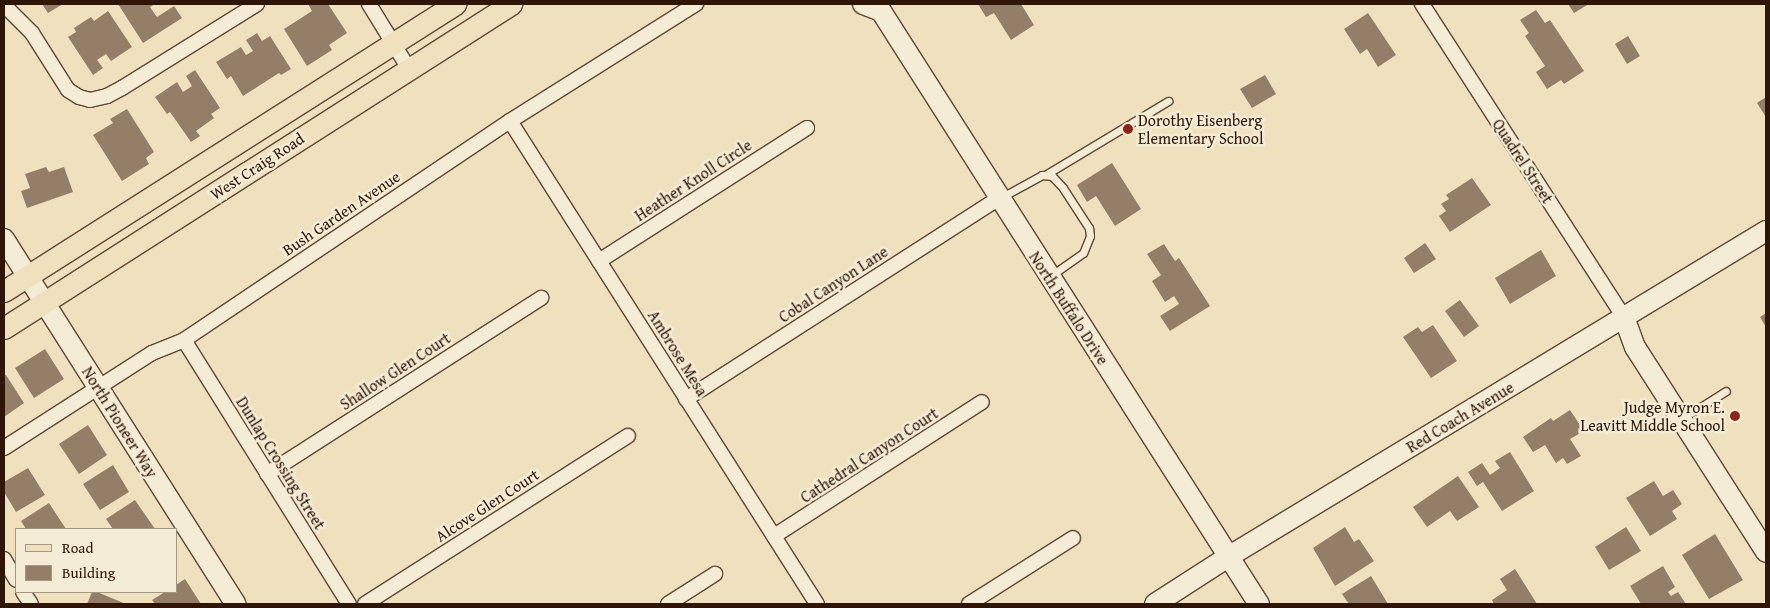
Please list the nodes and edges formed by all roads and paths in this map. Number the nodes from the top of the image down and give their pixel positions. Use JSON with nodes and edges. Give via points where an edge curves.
{"nodes":[{"id":1,"x":257,"y":4,"type":"edge"},
{"id":2,"x":369,"y":4,"type":"edge"},
{"id":3,"x":455,"y":4,"type":"edge"},
{"id":4,"x":511,"y":4,"type":"edge"},
{"id":5,"x":696,"y":4,"type":"edge"},
{"id":6,"x":1422,"y":4,"type":"edge"},
{"id":7,"x":4,"y":5,"type":"edge"},
{"id":8,"x":875,"y":6,"type":"edge"},
{"id":9,"x":394,"y":43,"type":"junction"},
{"id":10,"x":409,"y":69,"type":"junction"},
{"id":11,"x":1168,"y":100,"type":"dead end"},
{"id":12,"x":510,"y":122,"type":"junction"},
{"id":13,"x":807,"y":128,"type":"dead end"},
{"id":14,"x":1045,"y":175,"type":"junction"},
{"id":15,"x":999,"y":198,"type":"junction"},
{"id":16,"x":1766,"y":231,"type":"edge"},
{"id":17,"x":4,"y":239,"type":"edge"},
{"id":18,"x":599,"y":261,"type":"junction"},
{"id":19,"x":27,"y":277,"type":"junction"},
{"id":20,"x":1049,"y":277,"type":"junction"},
{"id":21,"x":4,"y":291,"type":"edge"},
{"id":22,"x":541,"y":298,"type":"dead end"},
{"id":23,"x":45,"y":302,"type":"junction"},
{"id":24,"x":1624,"y":318,"type":"junction"},
{"id":25,"x":4,"y":328,"type":"edge"},
{"id":26,"x":184,"y":340,"type":"junction"},
{"id":27,"x":98,"y":388,"type":"junction"},
{"id":28,"x":1726,"y":391,"type":"dead end"},
{"id":29,"x":686,"y":399,"type":"junction"},
{"id":30,"x":982,"y":402,"type":"dead end"},
{"id":31,"x":1686,"y":416,"type":"junction"},
{"id":32,"x":628,"y":436,"type":"dead end"},
{"id":33,"x":4,"y":448,"type":"edge"},
{"id":34,"x":266,"y":474,"type":"junction"},
{"id":35,"x":1766,"y":532,"type":"edge"},
{"id":36,"x":774,"y":536,"type":"junction"},
{"id":37,"x":1073,"y":538,"type":"dead end"},
{"id":38,"x":1766,"y":552,"type":"edge"},
{"id":39,"x":1228,"y":557,"type":"junction"},
{"id":40,"x":4,"y":559,"type":"edge"},
{"id":41,"x":715,"y":574,"type":"dead end"},
{"id":42,"x":15,"y":578,"type":"edge"},
{"id":43,"x":25,"y":593,"type":"edge"},
{"id":44,"x":31,"y":604,"type":"edge"},
{"id":45,"x":236,"y":604,"type":"edge"},
{"id":46,"x":349,"y":604,"type":"edge"},
{"id":47,"x":365,"y":604,"type":"edge"},
{"id":48,"x":668,"y":604,"type":"edge"},
{"id":49,"x":817,"y":604,"type":"edge"},
{"id":50,"x":969,"y":604,"type":"edge"},
{"id":51,"x":1155,"y":604,"type":"edge"},
{"id":52,"x":1259,"y":604,"type":"edge"}],
"edges":[{"from":1,"to":7,"type":"street","via":[[107,96],[90,100],[68,90],[32,33]]},
{"from":2,"to":9,"type":"street"},
{"from":3,"to":9,"type":"main road","name":"West Craig Road"},
{"from":4,"to":10,"type":"main road","name":"West Craig Road"},
{"from":5,"to":12,"type":"street","name":"Bush Garden Avenue"},
{"from":6,"to":24,"type":"street","name":"Quadrel Street"},
{"from":8,"to":15,"type":"street","name":"North Buffalo Drive"},
{"from":9,"to":10,"type":"street"},
{"from":9,"to":19,"type":"main road","name":"West Craig Road"},
{"from":10,"to":23,"type":"main road","name":"West Craig Road"},
{"from":11,"to":14,"type":"lane"},
{"from":12,"to":18,"type":"street","name":"Ambrose Mesa"},
{"from":12,"to":26,"type":"street","name":"Bush Garden Avenue"},
{"from":13,"to":18,"type":"street","name":"Heather Knoll Circle"},
{"from":14,"to":15,"type":"lane"},
{"from":14,"to":20,"type":"lane","via":[[1052,176],[1063,188],[1089,228],[1090,236],[1083,253]]},
{"from":15,"to":20,"type":"street","name":"North Buffalo Drive"},
{"from":15,"to":29,"type":"street","name":"Cobal Canyon Lane"},
{"from":16,"to":24,"type":"street","name":"Red Coach Avenue"},
{"from":17,"to":19,"type":"street","name":"North Pioneer Way"},
{"from":18,"to":29,"type":"street","name":"Ambrose Mesa"},
{"from":19,"to":21,"type":"main road","name":"West Craig Road"},
{"from":19,"to":23,"type":"street","name":"North Pioneer Way"},
{"from":20,"to":39,"type":"street","name":"North Buffalo Drive"},
{"from":22,"to":34,"type":"street","name":"Shallow Glen Court"},
{"from":23,"to":25,"type":"main road","name":"West Craig Road"},
{"from":23,"to":27,"type":"street","name":"North Pioneer Way"},
{"from":24,"to":31,"type":"street","name":"Quadrel Street","via":[[1635,347]]},
{"from":24,"to":39,"type":"street","name":"Red Coach Avenue"},
{"from":26,"to":27,"type":"street","name":"Bush Garden Avenue","via":[[152,353]]},
{"from":26,"to":34,"type":"street","name":"Dunlap Crossing Street"},
{"from":27,"to":33,"type":"street","name":"Bush Garden Avenue"},
{"from":27,"to":45,"type":"street","name":"North Pioneer Way"},
{"from":28,"to":31,"type":"lane"},
{"from":29,"to":36,"type":"street","name":"Ambrose Mesa"},
{"from":30,"to":36,"type":"street","name":"Cathedral Canyon Court"},
{"from":31,"to":35,"type":"street","name":"Quadrel Street"},
{"from":31,"to":38,"type":"street","name":"Quadrel Street"},
{"from":32,"to":47,"type":"street","name":"Alcove Glen Court"},
{"from":34,"to":46,"type":"street","name":"Dunlap Crossing Street"},
{"from":36,"to":49,"type":"street","name":"Ambrose Mesa"},
{"from":37,"to":50,"type":"street"},
{"from":39,"to":51,"type":"street","name":"Red Coach Avenue"},
{"from":39,"to":52,"type":"street","name":"North Buffalo Drive"},
{"from":40,"to":42,"type":"street"},
{"from":41,"to":48,"type":"street"},
{"from":43,"to":44,"type":"street"}]}
